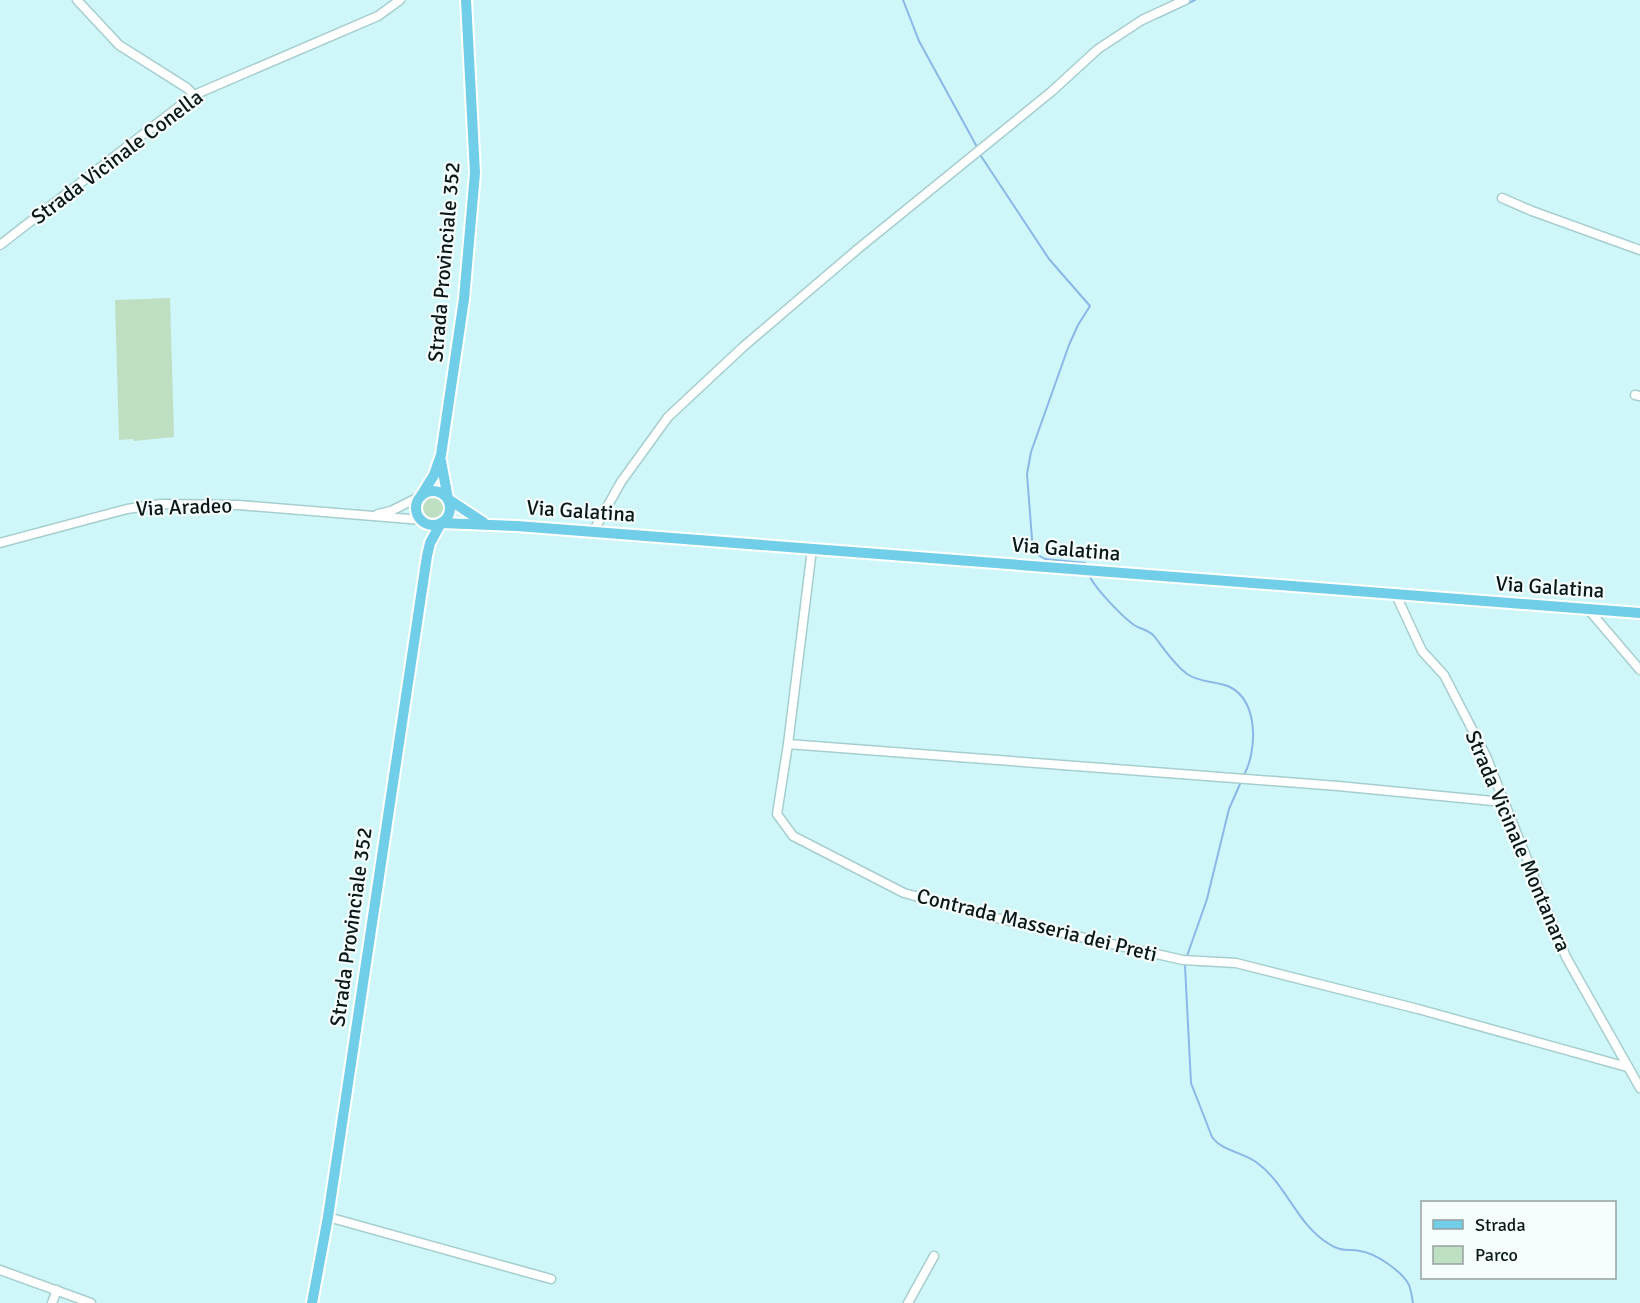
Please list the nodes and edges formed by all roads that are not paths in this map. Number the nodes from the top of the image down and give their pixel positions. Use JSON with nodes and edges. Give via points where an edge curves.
{"nodes":[{"id":1,"x":77,"y":0,"type":"edge"},
{"id":2,"x":400,"y":0,"type":"edge"},
{"id":3,"x":466,"y":0,"type":"edge"},
{"id":4,"x":1185,"y":0,"type":"edge"},
{"id":5,"x":194,"y":95,"type":"junction"},
{"id":6,"x":1502,"y":198,"type":"dead end"},
{"id":7,"x":0,"y":245,"type":"edge"},
{"id":8,"x":1640,"y":250,"type":"edge"},
{"id":9,"x":441,"y":455,"type":"junction"},
{"id":10,"x":421,"y":496,"type":"junction"},
{"id":11,"x":448,"y":499,"type":"junction"},
{"id":12,"x":371,"y":514,"type":"junction"},
{"id":13,"x":422,"y":520,"type":"junction"},
{"id":14,"x":441,"y":523,"type":"junction"},
{"id":15,"x":489,"y":524,"type":"junction"},
{"id":16,"x":594,"y":532,"type":"junction"},
{"id":17,"x":0,"y":543,"type":"edge"},
{"id":18,"x":812,"y":549,"type":"junction"},
{"id":19,"x":427,"y":556,"type":"junction"},
{"id":20,"x":1396,"y":595,"type":"junction"},
{"id":21,"x":1588,"y":609,"type":"junction"},
{"id":22,"x":1640,"y":613,"type":"edge"},
{"id":23,"x":1640,"y":670,"type":"edge"},
{"id":24,"x":788,"y":744,"type":"junction"},
{"id":25,"x":1503,"y":802,"type":"junction"},
{"id":26,"x":1627,"y":1067,"type":"junction"},
{"id":27,"x":1640,"y":1088,"type":"edge"},
{"id":28,"x":328,"y":1217,"type":"junction"},
{"id":29,"x":934,"y":1256,"type":"dead end"},
{"id":30,"x":0,"y":1270,"type":"edge"},
{"id":31,"x":551,"y":1280,"type":"dead end"},
{"id":32,"x":57,"y":1290,"type":"junction"},
{"id":33,"x":52,"y":1303,"type":"edge"},
{"id":34,"x":92,"y":1303,"type":"edge"},
{"id":35,"x":312,"y":1303,"type":"edge"},
{"id":36,"x":908,"y":1303,"type":"edge"}],
"edges":[{"from":1,"to":5,"type":"street","via":[[119,45]]},
{"from":2,"to":5,"type":"street","name":"Strada Vicinale Conella","via":[[378,16]]},
{"from":3,"to":9,"type":"main road","name":"Strada Provinciale 352","via":[[475,173],[464,299]]},
{"from":4,"to":16,"type":"street","via":[[1115,35],[743,347],[668,417],[621,482]]},
{"from":5,"to":7,"type":"street","name":"Strada Vicinale Conella"},
{"from":6,"to":8,"type":"street"},
{"from":9,"to":10,"type":"main road","name":"Strada Provinciale 352"},
{"from":9,"to":11,"type":"main road","name":"Strada Provinciale 352"},
{"from":10,"to":11,"type":"main road","via":[[435,491]]},
{"from":10,"to":12,"type":"street","name":"Via Aradeo","via":[[391,511]]},
{"from":10,"to":13,"type":"main road","via":[[416,507]]},
{"from":11,"to":14,"type":"main road","via":[[450,512]]},
{"from":11,"to":15,"type":"main road","name":"Via Galatina"},
{"from":12,"to":13,"type":"street","name":"Via Aradeo"},
{"from":12,"to":17,"type":"street","name":"Via Aradeo","via":[[205,503],[161,504],[127,509]]},
{"from":13,"to":14,"type":"main road"},
{"from":13,"to":19,"type":"main road","name":"Strada Provinciale 352"},
{"from":14,"to":15,"type":"main road","name":"Via Galatina"},
{"from":14,"to":19,"type":"main road","name":"Strada Provinciale 352"},
{"from":15,"to":16,"type":"main road","name":"Via Galatina"},
{"from":16,"to":18,"type":"main road","name":"Via Galatina"},
{"from":18,"to":20,"type":"main road","name":"Via Galatina"},
{"from":18,"to":24,"type":"street","name":"Contrada Masseria dei Preti"},
{"from":19,"to":28,"type":"main road","name":"Strada Provinciale 352"},
{"from":20,"to":21,"type":"main road","name":"Via Galatina"},
{"from":20,"to":25,"type":"street","name":"Strada Vicinale Montanara","via":[[1422,651],[1444,675],[1486,756]]},
{"from":21,"to":22,"type":"main road","name":"Via Galatina"},
{"from":21,"to":23,"type":"street"},
{"from":24,"to":25,"type":"street"},
{"from":24,"to":26,"type":"street","name":"Contrada Masseria dei Preti","via":[[777,814],[793,837],[904,893],[1183,960],[1236,963],[1418,1008]]},
{"from":25,"to":26,"type":"street","name":"Strada Vicinale Montanara","via":[[1566,957]]},
{"from":26,"to":27,"type":"street","name":"Strada Vicinale Montanara"},
{"from":28,"to":31,"type":"street"},
{"from":28,"to":35,"type":"main road","name":"Strada Provinciale 352"},
{"from":29,"to":36,"type":"street"},
{"from":30,"to":32,"type":"street"},
{"from":32,"to":33,"type":"street"},
{"from":32,"to":34,"type":"street"}]}
